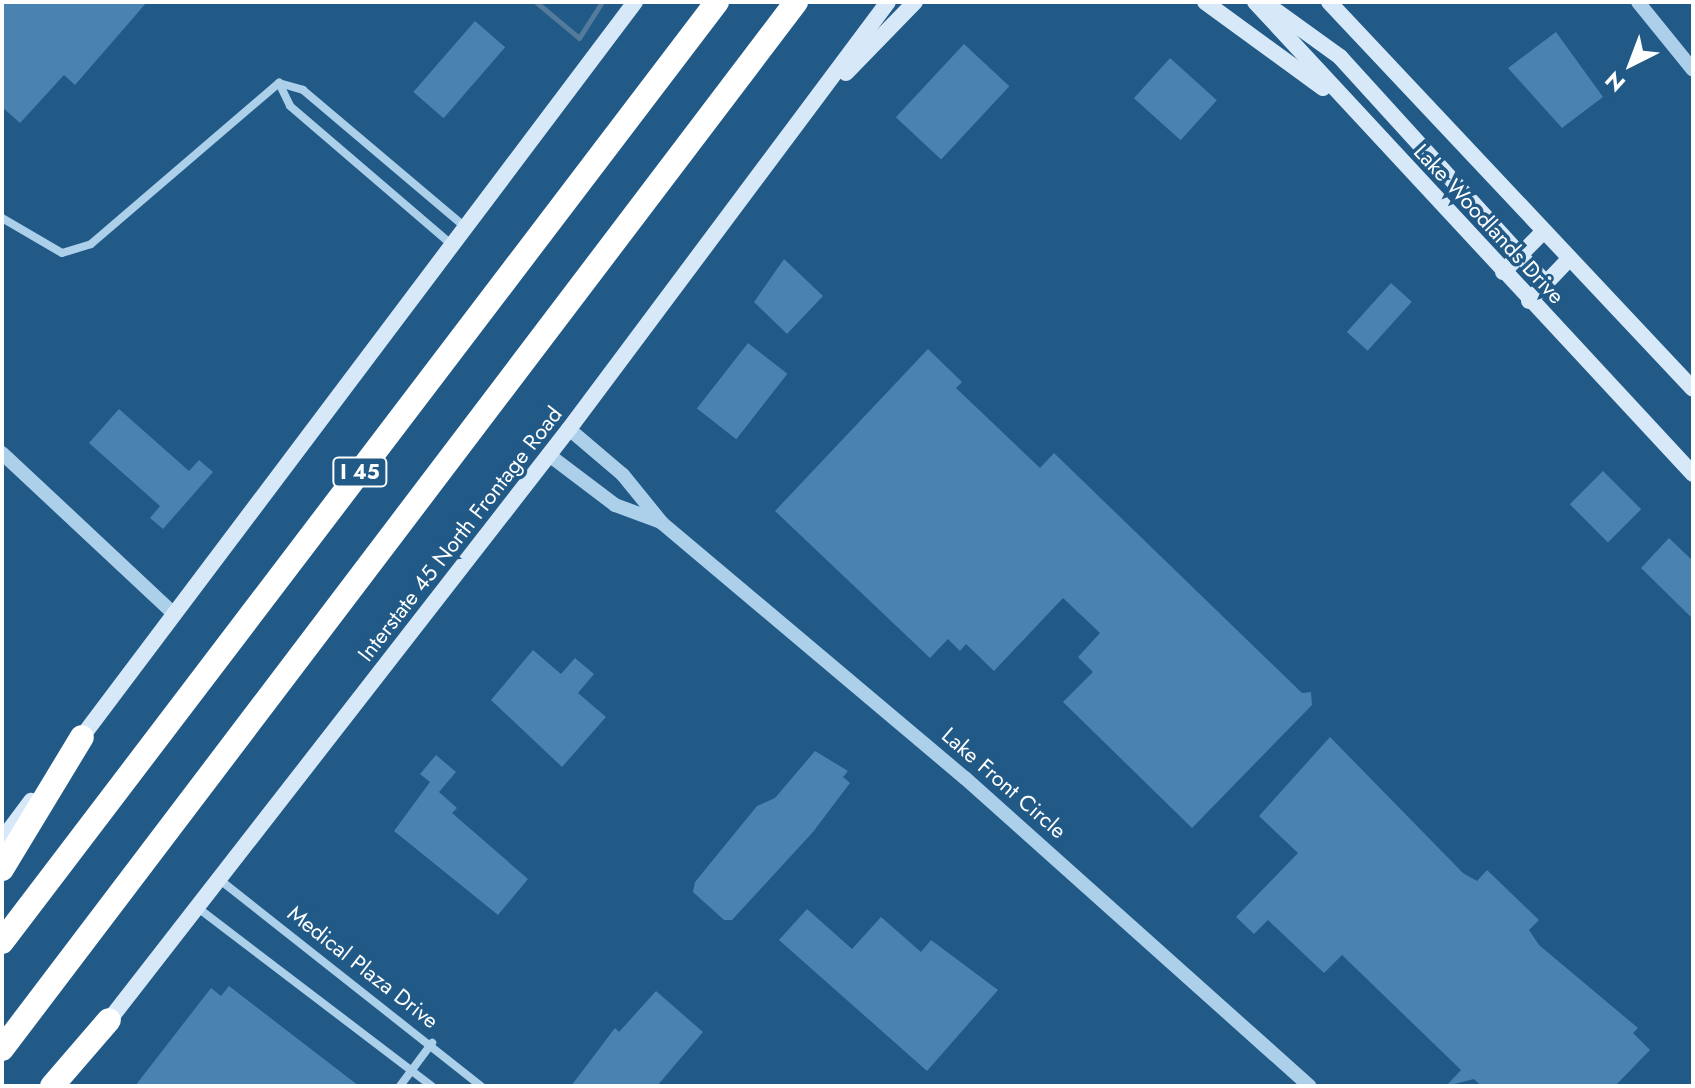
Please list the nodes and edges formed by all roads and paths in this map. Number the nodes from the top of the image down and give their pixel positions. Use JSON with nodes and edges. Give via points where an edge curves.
{"nodes":[{"id":1,"x":635,"y":2,"type":"edge"},
{"id":2,"x":717,"y":2,"type":"edge"},
{"id":3,"x":796,"y":2,"type":"edge"},
{"id":4,"x":888,"y":2,"type":"edge"},
{"id":5,"x":915,"y":2,"type":"edge"},
{"id":6,"x":1205,"y":2,"type":"edge"},
{"id":7,"x":1255,"y":2,"type":"edge"},
{"id":8,"x":1264,"y":2,"type":"edge"},
{"id":9,"x":1329,"y":2,"type":"edge"},
{"id":10,"x":1340,"y":2,"type":"edge"},
{"id":11,"x":1638,"y":2,"type":"edge"},
{"id":12,"x":1348,"y":21,"type":"junction"},
{"id":13,"x":1693,"y":70,"type":"edge"},
{"id":14,"x":279,"y":83,"type":"junction"},
{"id":15,"x":800,"y":119,"type":"junction"},
{"id":16,"x":1395,"y":154,"type":"junction"},
{"id":17,"x":2,"y":218,"type":"edge"},
{"id":18,"x":466,"y":227,"type":"junction"},
{"id":19,"x":1543,"y":232,"type":"junction"},
{"id":20,"x":452,"y":246,"type":"junction"},
{"id":21,"x":1521,"y":254,"type":"junction"},
{"id":22,"x":1568,"y":260,"type":"junction"},
{"id":23,"x":1503,"y":272,"type":"junction"},
{"id":24,"x":1546,"y":283,"type":"junction"},
{"id":25,"x":1529,"y":301,"type":"junction"},
{"id":26,"x":1693,"y":389,"type":"edge"},
{"id":27,"x":569,"y":429,"type":"junction"},
{"id":28,"x":2,"y":453,"type":"edge"},
{"id":29,"x":549,"y":455,"type":"junction"},
{"id":30,"x":1693,"y":474,"type":"edge"},
{"id":31,"x":662,"y":523,"type":"junction"},
{"id":32,"x":174,"y":614,"type":"junction"},
{"id":33,"x":82,"y":737,"type":"junction"},
{"id":34,"x":2,"y":840,"type":"edge"},
{"id":35,"x":2,"y":869,"type":"edge"},
{"id":36,"x":220,"y":880,"type":"junction"},
{"id":37,"x":198,"y":908,"type":"junction"},
{"id":38,"x":2,"y":942,"type":"edge"},
{"id":39,"x":109,"y":1020,"type":"joint"},
{"id":40,"x":432,"y":1043,"type":"junction"},
{"id":41,"x":2,"y":1049,"type":"edge"},
{"id":42,"x":412,"y":1069,"type":"junction"},
{"id":43,"x":54,"y":1086,"type":"edge"},
{"id":44,"x":400,"y":1086,"type":"edge"},
{"id":45,"x":432,"y":1086,"type":"edge"},
{"id":46,"x":481,"y":1086,"type":"edge"},
{"id":47,"x":1309,"y":1086,"type":"edge"}],
"edges":[{"from":1,"to":18,"type":"main road"},
{"from":2,"to":38,"type":"highway","number":"I 45"},
{"from":3,"to":41,"type":"highway","number":"I 45"},
{"from":4,"to":15,"type":"main road","name":"Interstate 45 North Frontage Road"},
{"from":5,"to":15,"type":"main road"},
{"from":6,"to":16,"type":"main road","via":[[1322,87]]},
{"from":7,"to":16,"type":"main road","name":"Lake Woodlands Drive"},
{"from":8,"to":21,"type":"main road","via":[[1340,57]]},
{"from":9,"to":12,"type":"main road","name":"Lake Woodlands Drive"},
{"from":10,"to":12,"type":"main road"},
{"from":11,"to":13,"type":"street"},
{"from":12,"to":19,"type":"main road","name":"Lake Woodlands Drive"},
{"from":14,"to":17,"type":"street","via":[[91,244],[62,253]]},
{"from":14,"to":18,"type":"street","via":[[303,90]]},
{"from":14,"to":20,"type":"street","via":[[290,106]]},
{"from":15,"to":27,"type":"main road","name":"Interstate 45 North Frontage Road"},
{"from":16,"to":23,"type":"main road","name":"Lake Woodlands Drive"},
{"from":18,"to":20,"type":"main road"},
{"from":19,"to":21,"type":"main road"},
{"from":19,"to":22,"type":"main road","name":"Lake Woodlands Drive"},
{"from":20,"to":32,"type":"main road"},
{"from":21,"to":23,"type":"main road"},
{"from":21,"to":24,"type":"main road"},
{"from":22,"to":24,"type":"main road"},
{"from":22,"to":26,"type":"main road","name":"Lake Woodlands Drive"},
{"from":23,"to":25,"type":"main road","name":"Lake Woodlands Drive"},
{"from":24,"to":25,"type":"main road"},
{"from":25,"to":30,"type":"main road","name":"Lake Woodlands Drive"},
{"from":27,"to":29,"type":"main road","name":"Interstate 45 North Frontage Road"},
{"from":27,"to":31,"type":"street","name":"Lake Front Circle","via":[[623,475]]},
{"from":28,"to":32,"type":"street"},
{"from":29,"to":31,"type":"street","name":"Lake Front Circle","via":[[615,505]]},
{"from":29,"to":36,"type":"main road","name":"Interstate 45 North Frontage Road"},
{"from":31,"to":47,"type":"street","name":"Lake Front Circle","via":[[965,778]]},
{"from":32,"to":33,"type":"main road"},
{"from":33,"to":34,"type":"main road"},
{"from":33,"to":35,"type":"highway"},
{"from":36,"to":37,"type":"main road","name":"Interstate 45 North Frontage Road"},
{"from":36,"to":40,"type":"street","name":"Medical Plaza Drive"},
{"from":37,"to":39,"type":"main road","name":"Interstate 45 North Frontage Road"},
{"from":37,"to":42,"type":"street"},
{"from":39,"to":43,"type":"highway"},
{"from":40,"to":42,"type":"street"},
{"from":40,"to":46,"type":"street","name":"Medical Plaza Drive"},
{"from":42,"to":44,"type":"street"},
{"from":42,"to":45,"type":"street"}]}
